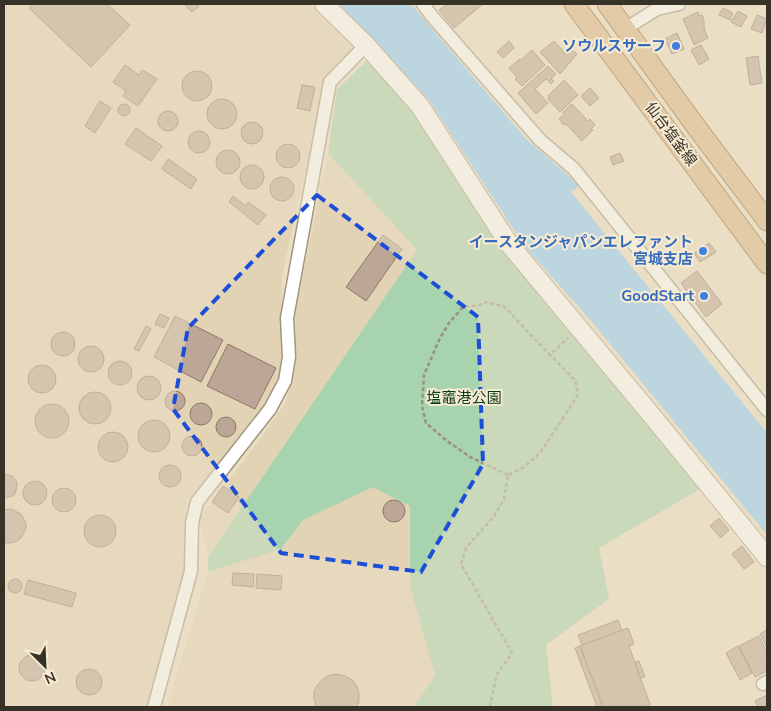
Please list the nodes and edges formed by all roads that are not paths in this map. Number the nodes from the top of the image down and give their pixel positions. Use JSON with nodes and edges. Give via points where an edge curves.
{"nodes":[{"id":1,"x":324,"y":4,"type":"edge"},
{"id":2,"x":423,"y":4,"type":"edge"},
{"id":3,"x":574,"y":4,"type":"edge"},
{"id":4,"x":607,"y":4,"type":"edge"},
{"id":5,"x":679,"y":4,"type":"edge"},
{"id":6,"x":626,"y":30,"type":"junction"},
{"id":7,"x":366,"y":45,"type":"junction"},
{"id":8,"x":767,"y":222,"type":"edge"},
{"id":9,"x":767,"y":264,"type":"edge"},
{"id":10,"x":767,"y":410,"type":"edge"},
{"id":11,"x":767,"y":557,"type":"edge"},
{"id":12,"x":154,"y":707,"type":"edge"}],
"edges":[{"from":1,"to":7,"type":"street"},
{"from":2,"to":10,"type":"street","via":[[540,140],[574,169]]},
{"from":3,"to":9,"type":"main road","name":"仙台塩釜線"},
{"from":4,"to":6,"type":"main road","name":"仙台塩釜線"},
{"from":5,"to":6,"type":"street","via":[[657,9]]},
{"from":6,"to":8,"type":"main road","name":"仙台塩釜線"},
{"from":7,"to":11,"type":"street","via":[[420,106],[509,244]]},
{"from":7,"to":12,"type":"street","via":[[330,82],[287,318],[285,381],[270,409],[197,502],[192,523],[191,571]]}]}
